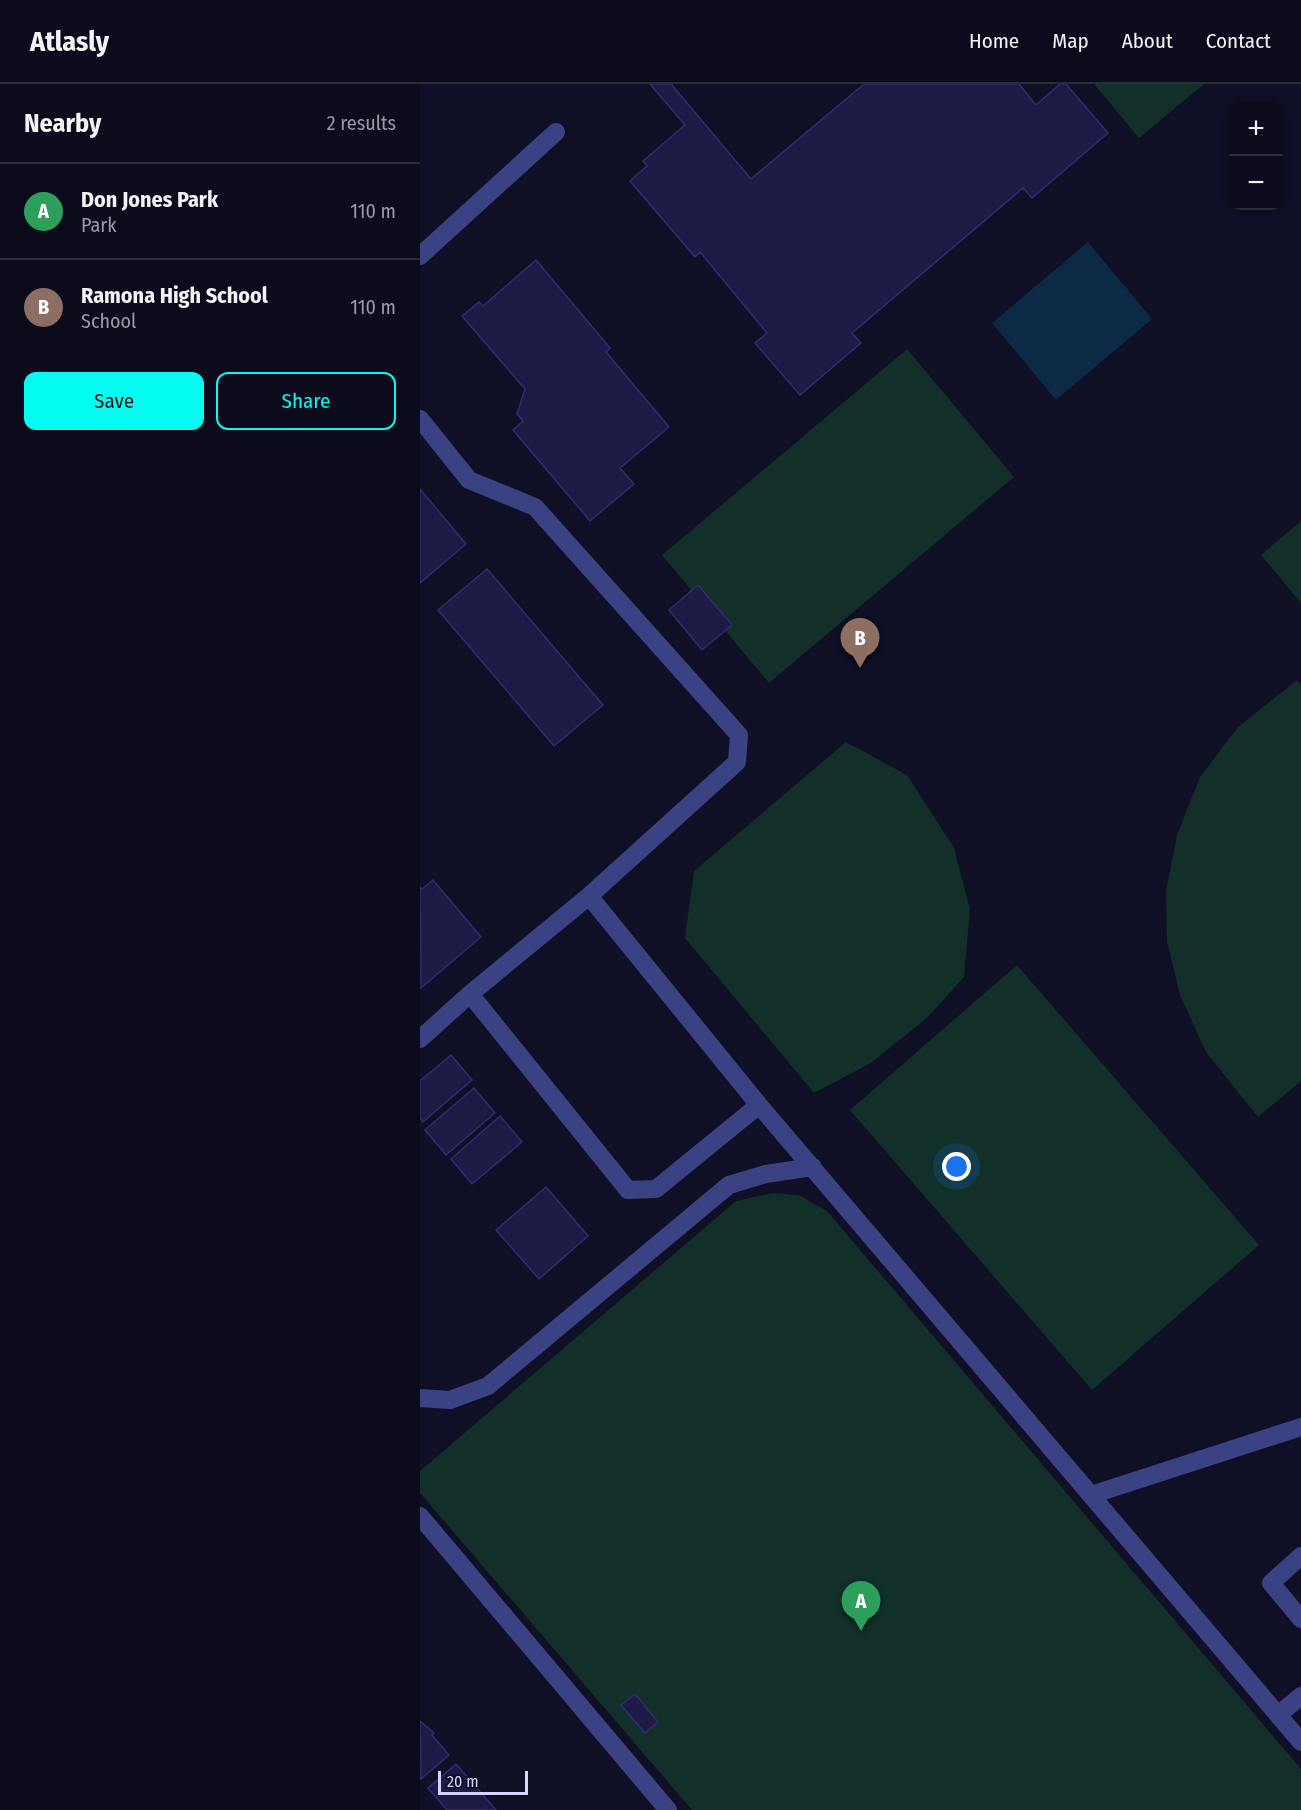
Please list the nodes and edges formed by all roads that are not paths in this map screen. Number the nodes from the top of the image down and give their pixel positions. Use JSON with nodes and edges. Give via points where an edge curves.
{"nodes":[{"id":1,"x":556,"y":132,"type":"dead end"},
{"id":2,"x":420,"y":256,"type":"edge"},
{"id":3,"x":420,"y":419,"type":"edge"},
{"id":4,"x":589,"y":896,"type":"junction"},
{"id":5,"x":470,"y":994,"type":"junction"},
{"id":6,"x":420,"y":1039,"type":"edge"},
{"id":7,"x":759,"y":1105,"type":"junction"},
{"id":8,"x":813,"y":1167,"type":"junction"},
{"id":9,"x":420,"y":1398,"type":"edge"},
{"id":10,"x":1301,"y":1427,"type":"edge"},
{"id":11,"x":1091,"y":1495,"type":"junction"},
{"id":12,"x":420,"y":1516,"type":"edge"},
{"id":13,"x":1301,"y":1556,"type":"edge"},
{"id":14,"x":1301,"y":1619,"type":"edge"},
{"id":15,"x":1301,"y":1696,"type":"edge"},
{"id":16,"x":1278,"y":1715,"type":"junction"},
{"id":17,"x":1301,"y":1742,"type":"edge"},
{"id":18,"x":668,"y":1810,"type":"edge"}],
"edges":[{"from":1,"to":2,"type":"lane"},
{"from":3,"to":4,"type":"lane","via":[[470,480],[535,507],[739,735],[737,762]]},
{"from":4,"to":5,"type":"lane"},
{"from":4,"to":7,"type":"lane"},
{"from":5,"to":6,"type":"lane"},
{"from":5,"to":7,"type":"lane","via":[[628,1190],[656,1189]]},
{"from":7,"to":8,"type":"lane"},
{"from":8,"to":9,"type":"lane","via":[[765,1174],[729,1185],[488,1386],[450,1400]]},
{"from":8,"to":11,"type":"lane"},
{"from":10,"to":11,"type":"lane"},
{"from":11,"to":16,"type":"lane"},
{"from":12,"to":18,"type":"lane"},
{"from":13,"to":14,"type":"lane","via":[[1270,1583]]},
{"from":15,"to":16,"type":"lane"},
{"from":16,"to":17,"type":"lane"}]}
